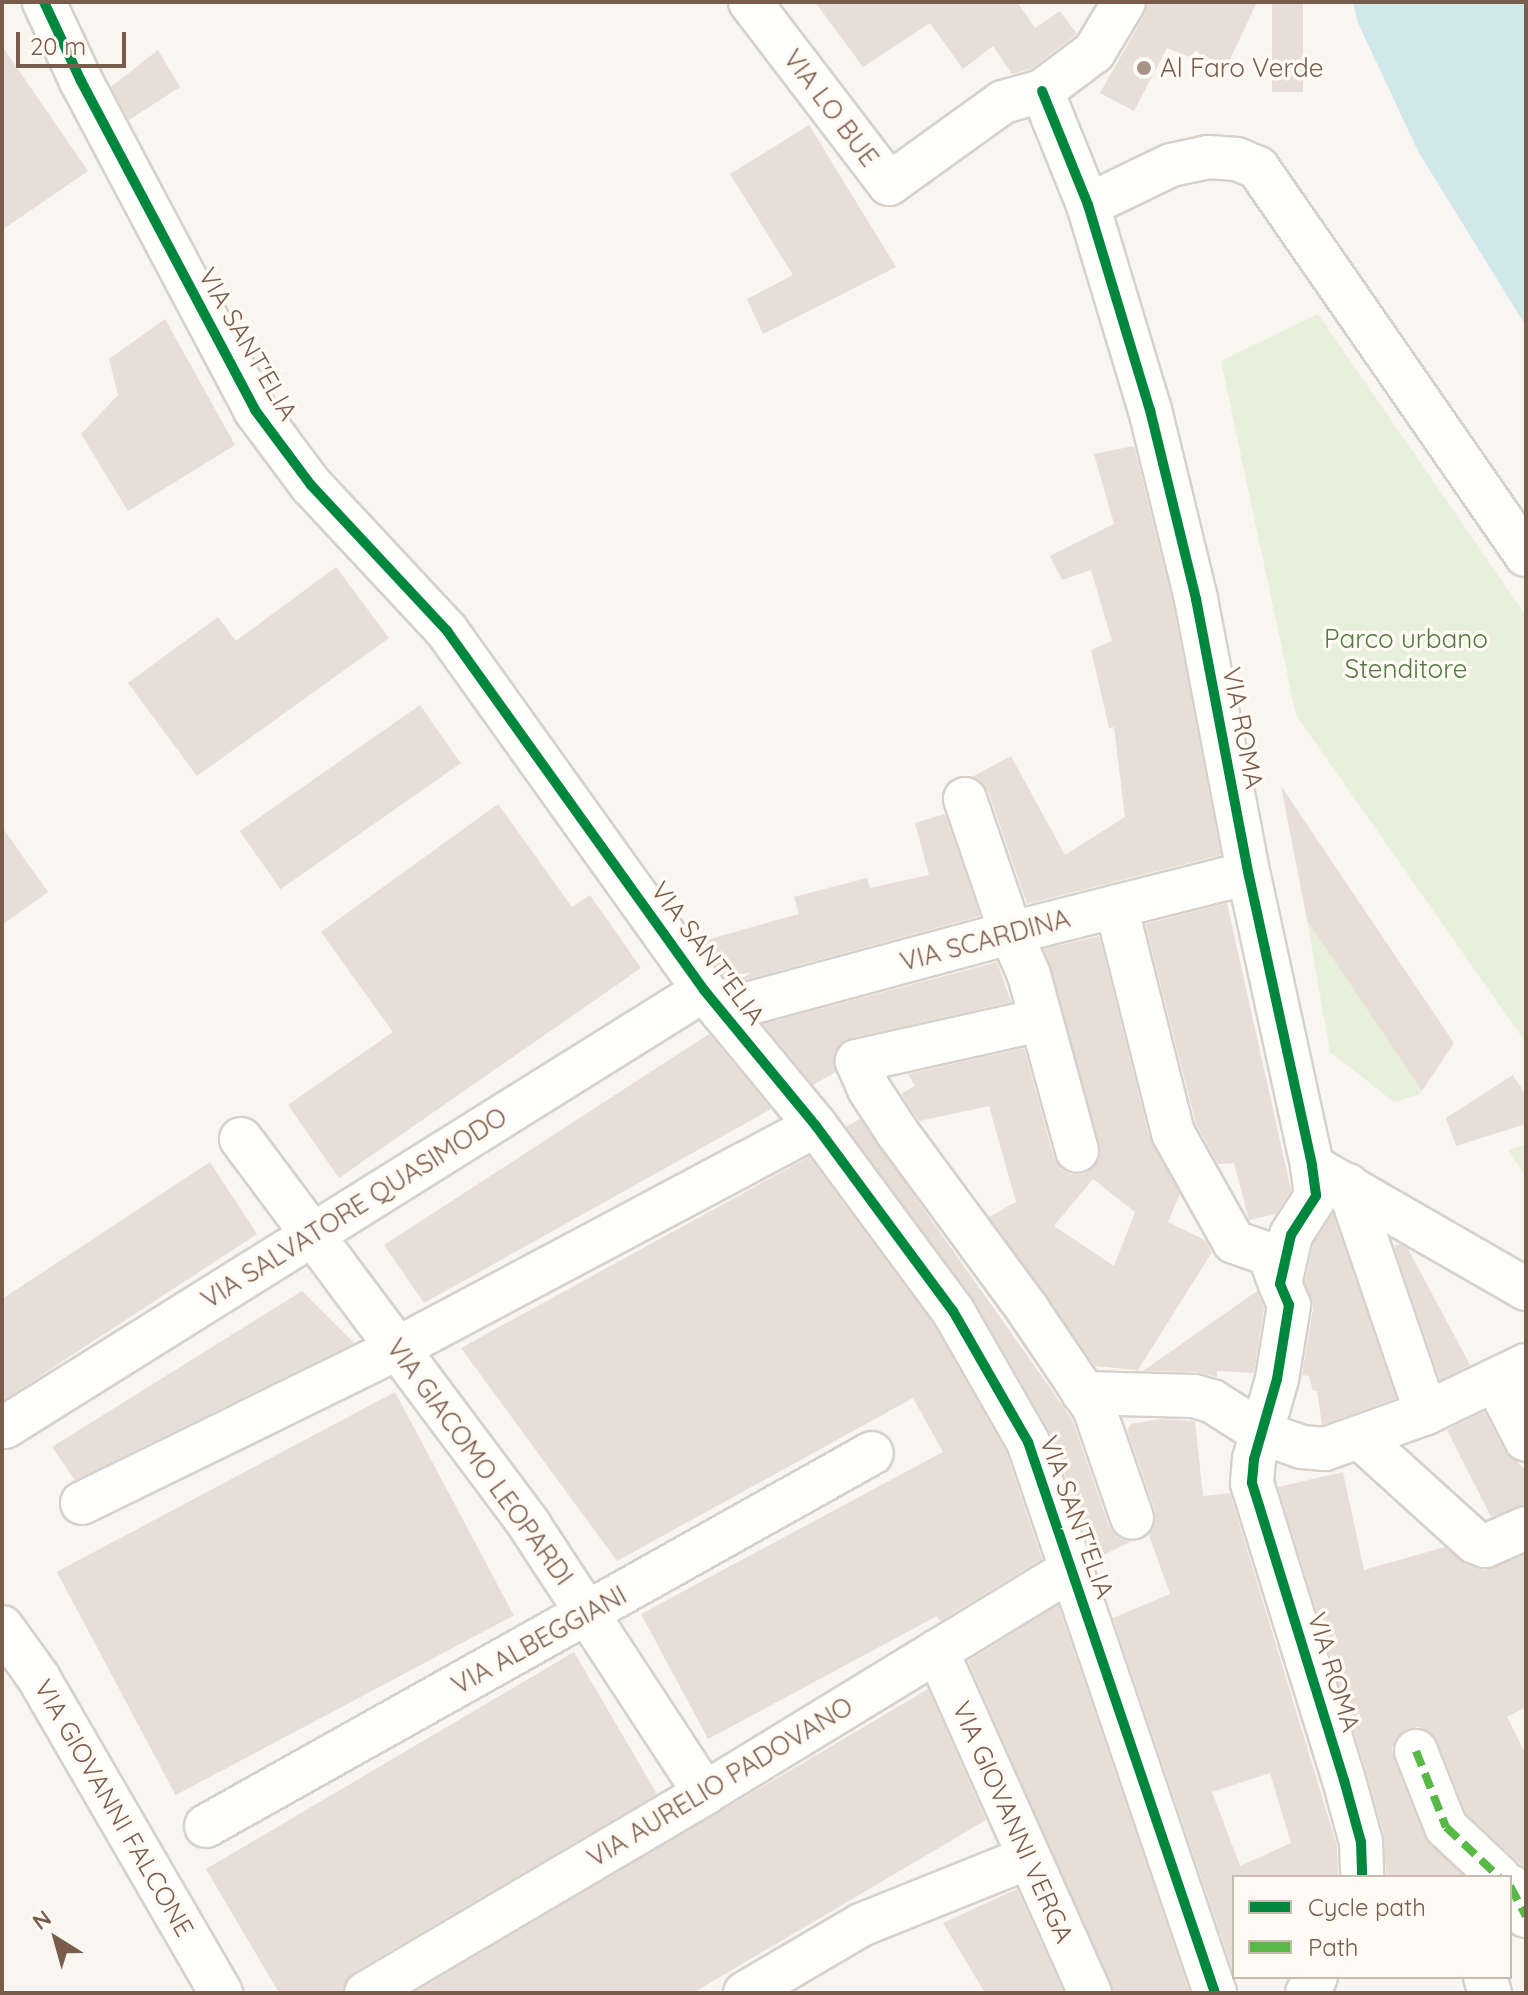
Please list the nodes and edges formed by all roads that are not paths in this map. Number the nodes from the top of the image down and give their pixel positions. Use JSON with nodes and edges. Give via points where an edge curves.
{"nodes":[{"id":1,"x":44,"y":2,"type":"edge"},
{"id":2,"x":750,"y":2,"type":"edge"},
{"id":3,"x":1124,"y":2,"type":"edge"},
{"id":4,"x":1042,"y":91,"type":"junction"},
{"id":5,"x":1088,"y":205,"type":"junction"},
{"id":6,"x":1526,"y":555,"type":"edge"},
{"id":7,"x":965,"y":799,"type":"dead end"},
{"id":8,"x":1249,"y":876,"type":"junction"},
{"id":9,"x":1116,"y":906,"type":"junction"},
{"id":10,"x":1011,"y":933,"type":"junction"},
{"id":11,"x":713,"y":1000,"type":"junction"},
{"id":12,"x":1040,"y":1020,"type":"junction"},
{"id":13,"x":816,"y":1126,"type":"junction"},
{"id":14,"x":241,"y":1139,"type":"dead end"},
{"id":15,"x":1077,"y":1151,"type":"dead end"},
{"id":16,"x":1312,"y":1166,"type":"junction"},
{"id":17,"x":1348,"y":1185,"type":"junction"},
{"id":18,"x":312,"y":1234,"type":"junction"},
{"id":19,"x":1280,"y":1284,"type":"junction"},
{"id":20,"x":1526,"y":1289,"type":"edge"},
{"id":21,"x":398,"y":1348,"type":"junction"},
{"id":22,"x":1511,"y":1374,"type":"edge"},
{"id":23,"x":1083,"y":1393,"type":"junction"},
{"id":24,"x":1426,"y":1413,"type":"junction"},
{"id":25,"x":5,"y":1427,"type":"dead end"},
{"id":26,"x":1262,"y":1433,"type":"junction"},
{"id":27,"x":1359,"y":1437,"type":"junction"},
{"id":28,"x":1526,"y":1440,"type":"edge"},
{"id":29,"x":872,"y":1453,"type":"dead end"},
{"id":30,"x":82,"y":1503,"type":"dead end"},
{"id":31,"x":1132,"y":1518,"type":"dead end"},
{"id":32,"x":1526,"y":1528,"type":"edge"},
{"id":33,"x":1073,"y":1568,"type":"junction"},
{"id":34,"x":587,"y":1613,"type":"junction"},
{"id":35,"x":2,"y":1627,"type":"edge"},
{"id":36,"x":937,"y":1651,"type":"junction"},
{"id":37,"x":1416,"y":1751,"type":"dead end"},
{"id":38,"x":705,"y":1793,"type":"junction"},
{"id":39,"x":206,"y":1826,"type":"dead end"},
{"id":40,"x":1028,"y":1858,"type":"junction"},
{"id":41,"x":1362,"y":1875,"type":"edge"},
{"id":42,"x":1497,"y":1875,"type":"edge"},
{"id":43,"x":1512,"y":1890,"type":"edge"},
{"id":44,"x":1526,"y":1919,"type":"edge"},
{"id":45,"x":221,"y":1993,"type":"edge"},
{"id":46,"x":366,"y":1993,"type":"edge"},
{"id":47,"x":745,"y":1993,"type":"edge"},
{"id":48,"x":1090,"y":1993,"type":"edge"},
{"id":49,"x":1215,"y":1993,"type":"edge"}],
"edges":[{"from":1,"to":11,"type":"street","name":"VIA SANT'ELIA","via":[[255,410],[311,485],[447,631]]},
{"from":2,"to":4,"type":"street","name":"VIA LO BUE","via":[[889,184],[1003,102]]},
{"from":3,"to":4,"type":"street","via":[[1094,52]]},
{"from":4,"to":5,"type":"street","name":"VIA ROMA"},
{"from":5,"to":6,"type":"street","via":[[1171,165],[1208,157],[1237,159],[1258,168]]},
{"from":5,"to":8,"type":"street","name":"VIA ROMA","via":[[1150,410],[1196,599]]},
{"from":7,"to":10,"type":"street"},
{"from":8,"to":9,"type":"street","name":"VIA SCARDINA"},
{"from":8,"to":16,"type":"street","name":"VIA ROMA"},
{"from":9,"to":10,"type":"street","name":"VIA SCARDINA"},
{"from":9,"to":19,"type":"street","via":[[1173,1133],[1234,1242],[1269,1254]]},
{"from":10,"to":11,"type":"street","name":"VIA SCARDINA"},
{"from":10,"to":12,"type":"street"},
{"from":11,"to":13,"type":"street","name":"VIA SANT'ELIA"},
{"from":11,"to":18,"type":"street","name":"VIA SALVATORE QUASIMODO"},
{"from":12,"to":15,"type":"street"},
{"from":12,"to":23,"type":"street","via":[[857,1061],[897,1132]]},
{"from":13,"to":21,"type":"street"},
{"from":13,"to":33,"type":"street","name":"VIA SANT'ELIA","via":[[953,1311],[1028,1442]]},
{"from":14,"to":18,"type":"street","name":"VIA GIACOMO LEOPARDI"},
{"from":16,"to":17,"type":"street"},
{"from":16,"to":19,"type":"street","name":"VIA ROMA","via":[[1316,1196],[1291,1235]]},
{"from":17,"to":20,"type":"street"},
{"from":17,"to":24,"type":"street"},
{"from":18,"to":21,"type":"street","name":"VIA GIACOMO LEOPARDI"},
{"from":18,"to":25,"type":"street","name":"VIA SALVATORE QUASIMODO"},
{"from":19,"to":26,"type":"street","name":"VIA ROMA","via":[[1289,1305]]},
{"from":21,"to":30,"type":"street"},
{"from":21,"to":34,"type":"street","name":"VIA GIACOMO LEOPARDI","via":[[530,1526]]},
{"from":22,"to":24,"type":"street"},
{"from":22,"to":28,"type":"street"},
{"from":23,"to":26,"type":"street","via":[[1194,1396],[1212,1401]]},
{"from":23,"to":31,"type":"street","via":[[1094,1408]]},
{"from":24,"to":27,"type":"street"},
{"from":26,"to":27,"type":"street","via":[[1325,1449]]},
{"from":26,"to":41,"type":"street","name":"VIA ROMA","via":[[1252,1483],[1344,1780],[1361,1842]]},
{"from":27,"to":32,"type":"street","via":[[1475,1542],[1485,1546]]},
{"from":29,"to":34,"type":"street","name":"VIA ALBEGGIANI"},
{"from":33,"to":36,"type":"street","name":"VIA AURELIO PADOVANO"},
{"from":33,"to":49,"type":"street","name":"VIA SANT'ELIA"},
{"from":34,"to":38,"type":"street","name":"VIA GIACOMO LEOPARDI"},
{"from":34,"to":39,"type":"street","name":"VIA ALBEGGIANI"},
{"from":35,"to":45,"type":"street","name":"VIA GIOVANNI FALCONE","via":[[46,1690]]},
{"from":36,"to":38,"type":"street","name":"VIA AURELIO PADOVANO"},
{"from":36,"to":40,"type":"street","name":"VIA GIOVANNI VERGA"},
{"from":37,"to":42,"type":"street","via":[[1446,1827]]},
{"from":38,"to":46,"type":"street","name":"VIA AURELIO PADOVANO"},
{"from":40,"to":47,"type":"street","via":[[861,1925]]},
{"from":40,"to":48,"type":"street","name":"VIA GIOVANNI VERGA"},
{"from":43,"to":44,"type":"street"}]}
